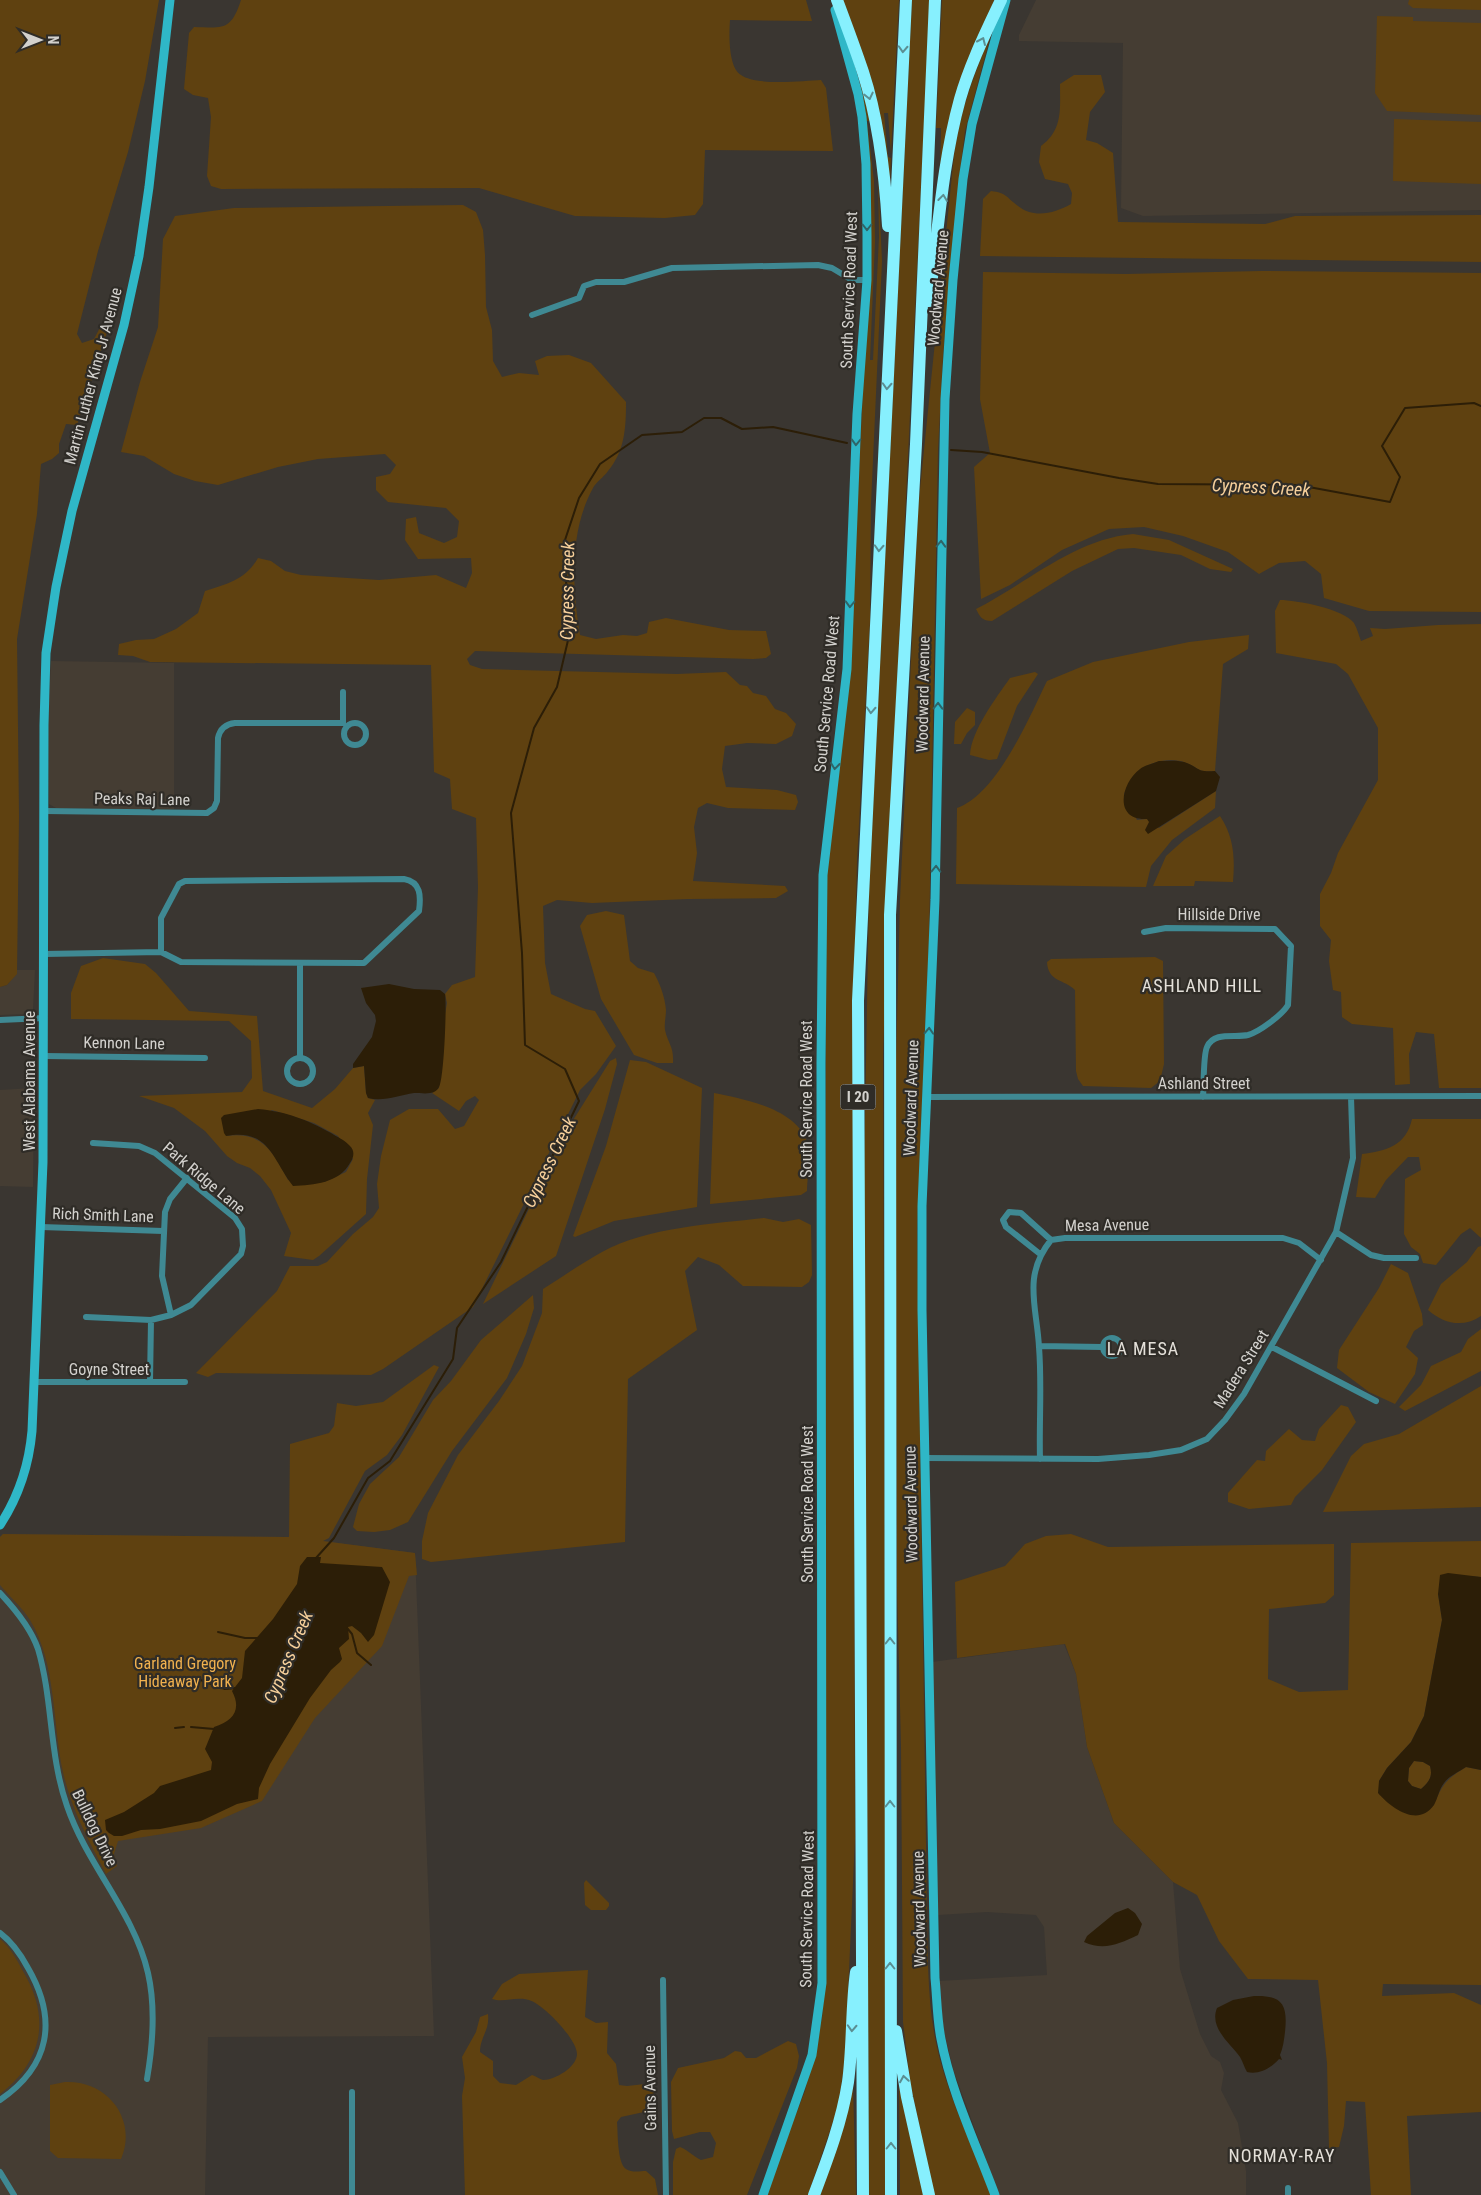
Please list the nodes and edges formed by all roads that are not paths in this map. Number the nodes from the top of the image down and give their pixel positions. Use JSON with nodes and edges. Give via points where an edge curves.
{"nodes":[{"id":1,"x":170,"y":0,"type":"edge"},
{"id":2,"x":832,"y":0,"type":"edge"},
{"id":3,"x":838,"y":0,"type":"edge"},
{"id":4,"x":906,"y":0,"type":"edge"},
{"id":5,"x":935,"y":0,"type":"edge"},
{"id":6,"x":1001,"y":0,"type":"edge"},
{"id":7,"x":1006,"y":0,"type":"edge"},
{"id":8,"x":867,"y":280,"type":"junction"},
{"id":9,"x":532,"y":315,"type":"dead end"},
{"id":10,"x":889,"y":358,"type":"junction"},
{"id":11,"x":918,"y":386,"type":"junction"},
{"id":12,"x":49,"y":631,"type":"joint"},
{"id":13,"x":343,"y":692,"type":"dead end"},
{"id":14,"x":44,"y":811,"type":"junction"},
{"id":15,"x":1144,"y":932,"type":"dead end"},
{"id":16,"x":161,"y":952,"type":"junction"},
{"id":17,"x":44,"y":954,"type":"junction"},
{"id":18,"x":300,"y":963,"type":"junction"},
{"id":19,"x":44,"y":1018,"type":"junction"},
{"id":20,"x":0,"y":1020,"type":"edge"},
{"id":21,"x":44,"y":1056,"type":"junction"},
{"id":22,"x":205,"y":1058,"type":"dead end"},
{"id":23,"x":300,"y":1058,"type":"junction"},
{"id":24,"x":1351,"y":1096,"type":"junction"},
{"id":25,"x":1481,"y":1096,"type":"edge"},
{"id":26,"x":926,"y":1097,"type":"junction"},
{"id":27,"x":1203,"y":1097,"type":"junction"},
{"id":28,"x":93,"y":1143,"type":"dead end"},
{"id":29,"x":187,"y":1178,"type":"junction"},
{"id":30,"x":42,"y":1227,"type":"junction"},
{"id":31,"x":163,"y":1231,"type":"junction"},
{"id":32,"x":1336,"y":1232,"type":"junction"},
{"id":33,"x":1051,"y":1240,"type":"junction"},
{"id":34,"x":1040,"y":1254,"type":"junction"},
{"id":35,"x":1416,"y":1258,"type":"dead end"},
{"id":36,"x":1321,"y":1260,"type":"junction"},
{"id":37,"x":171,"y":1315,"type":"junction"},
{"id":38,"x":86,"y":1317,"type":"dead end"},
{"id":39,"x":151,"y":1320,"type":"junction"},
{"id":40,"x":1039,"y":1346,"type":"junction"},
{"id":41,"x":1102,"y":1346,"type":"dead end"},
{"id":42,"x":1272,"y":1347,"type":"junction"},
{"id":43,"x":34,"y":1382,"type":"junction"},
{"id":44,"x":150,"y":1382,"type":"junction"},
{"id":45,"x":185,"y":1382,"type":"dead end"},
{"id":46,"x":1376,"y":1401,"type":"dead end"},
{"id":47,"x":924,"y":1458,"type":"junction"},
{"id":48,"x":1040,"y":1459,"type":"junction"},
{"id":49,"x":0,"y":1525,"type":"edge"},
{"id":50,"x":0,"y":1593,"type":"edge"},
{"id":51,"x":862,"y":1927,"type":"junction"},
{"id":52,"x":0,"y":1932,"type":"edge"},
{"id":53,"x":663,"y":1980,"type":"dead end"},
{"id":54,"x":890,"y":1987,"type":"junction"},
{"id":55,"x":147,"y":2079,"type":"dead end"},
{"id":56,"x":352,"y":2092,"type":"dead end"},
{"id":57,"x":0,"y":2100,"type":"edge"},
{"id":58,"x":0,"y":2172,"type":"edge"},
{"id":59,"x":14,"y":2195,"type":"edge"},
{"id":60,"x":352,"y":2195,"type":"edge"},
{"id":61,"x":666,"y":2195,"type":"edge"},
{"id":62,"x":763,"y":2195,"type":"edge"},
{"id":63,"x":814,"y":2195,"type":"edge"},
{"id":64,"x":863,"y":2195,"type":"edge"},
{"id":65,"x":892,"y":2195,"type":"edge"},
{"id":66,"x":929,"y":2195,"type":"edge"},
{"id":67,"x":995,"y":2195,"type":"edge"}],
"edges":[{"from":1,"to":12,"type":"main road","name":"Martin Luther King Jr Avenue","via":[[148,196],[132,290],[72,511]]},
{"from":2,"to":8,"type":"main road","name":"South Service Road West","one_way":true,"via":[[862,117],[867,179]]},
{"from":3,"to":10,"type":"highway","one_way":true,"via":[[864,73],[885,179]]},
{"from":4,"to":10,"type":"highway","number":"I 20","one_way":true},
{"from":5,"to":11,"type":"highway","number":"I 20"},
{"from":11,"to":6,"type":"highway","one_way":true,"via":[[950,140],[976,54]]},
{"from":26,"to":7,"type":"main road","name":"Woodward Avenue","one_way":true,"via":[[935,900],[944,399],[963,179],[972,124]]},
{"from":8,"to":9,"type":"street","via":[[852,280],[832,268],[818,265],[672,268],[624,282],[596,282],[584,286],[579,298]]},
{"from":8,"to":62,"type":"main road","name":"South Service Road West","one_way":true,"via":[[847,669],[822,884],[822,1983],[812,2055]]},
{"from":10,"to":51,"type":"highway","number":"I 20","one_way":true,"via":[[858,1001]]},
{"from":54,"to":11,"type":"highway","number":"I 20","one_way":true,"via":[[890,915]]},
{"from":12,"to":14,"type":"main road","name":"West Alabama Avenue"},
{"from":13,"to":14,"type":"street","name":"Peaks Raj Lane","via":[[345,725],[226,725],[218,738],[218,798],[214,808],[207,813]]},
{"from":14,"to":17,"type":"main road","name":"West Alabama Avenue"},
{"from":15,"to":27,"type":"street","name":"Hillside Drive","via":[[1166,928],[1275,928],[1291,946],[1288,1005],[1283,1013],[1250,1034],[1213,1040],[1206,1048]]},
{"from":16,"to":17,"type":"street"},
{"from":16,"to":18,"type":"street","via":[[181,962]]},
{"from":16,"to":18,"type":"street","via":[[161,918],[179,884],[185,881],[404,879],[417,886],[419,911],[364,963]]},
{"from":17,"to":19,"type":"main road","name":"West Alabama Avenue"},
{"from":18,"to":23,"type":"street"},
{"from":19,"to":20,"type":"street"},
{"from":19,"to":21,"type":"main road","name":"West Alabama Avenue"},
{"from":21,"to":22,"type":"street","name":"Kennon Lane"},
{"from":21,"to":30,"type":"main road","name":"West Alabama Avenue"},
{"from":23,"to":23,"type":"street","via":[[289,1064],[287,1072],[293,1082],[301,1085],[310,1081],[314,1073],[308,1061]]},
{"from":24,"to":25,"type":"street","name":"Ashland Street"},
{"from":24,"to":27,"type":"street","name":"Ashland Street"},
{"from":24,"to":32,"type":"street","name":"Madera Street","via":[[1353,1158]]},
{"from":26,"to":27,"type":"street","name":"Ashland Street"},
{"from":26,"to":47,"type":"main road","name":"Woodward Avenue","via":[[922,1206]]},
{"from":28,"to":29,"type":"street","name":"Park Ridge Lane","via":[[139,1146],[160,1156]]},
{"from":29,"to":31,"type":"street","via":[[167,1205]]},
{"from":29,"to":37,"type":"street","name":"Park Ridge Lane","via":[[240,1223],[243,1246],[236,1260],[198,1300]]},
{"from":30,"to":31,"type":"street","name":"Rich Smith Lane"},
{"from":30,"to":43,"type":"main road","name":"West Alabama Avenue"},
{"from":31,"to":37,"type":"street","via":[[162,1276]]},
{"from":32,"to":35,"type":"street","via":[[1371,1255]]},
{"from":32,"to":36,"type":"street","name":"Madera Street"},
{"from":33,"to":34,"type":"street","name":"Mesa Avenue"},
{"from":33,"to":34,"type":"street","via":[[1021,1213],[1009,1212],[1003,1220],[1006,1227]]},
{"from":33,"to":36,"type":"street","name":"Mesa Avenue","via":[[1283,1238],[1299,1243]]},
{"from":34,"to":40,"type":"street","name":"Mesa Avenue","via":[[1032,1295]]},
{"from":36,"to":42,"type":"street","name":"Madera Street"},
{"from":37,"to":39,"type":"street","name":"Park Ridge Lane"},
{"from":38,"to":39,"type":"street","name":"Park Ridge Lane"},
{"from":39,"to":44,"type":"street"},
{"from":40,"to":41,"type":"street"},
{"from":40,"to":48,"type":"street","name":"Mesa Avenue"},
{"from":42,"to":46,"type":"street"},
{"from":42,"to":48,"type":"street","name":"Madera Street","via":[[1244,1394],[1207,1439],[1181,1450],[1149,1455]]},
{"from":43,"to":44,"type":"street","name":"Goyne Street"},
{"from":43,"to":49,"type":"main road","name":"West Alabama Avenue","via":[[31,1443],[26,1467],[15,1498]]},
{"from":44,"to":45,"type":"street","name":"Goyne Street"},
{"from":47,"to":48,"type":"street","name":"Madera Street"},
{"from":47,"to":67,"type":"main road","name":"Woodward Avenue","via":[[938,2019],[952,2077]]},
{"from":50,"to":55,"type":"street","name":"Bulldog Drive","via":[[21,1619],[37,1648],[56,1771],[68,1809],[121,1908],[145,1963],[153,2010]]},
{"from":51,"to":63,"type":"highway","one_way":true,"via":[[853,1988],[844,2104]]},
{"from":51,"to":64,"type":"highway","number":"I 20"},
{"from":52,"to":57,"type":"street","via":[[13,1945],[36,1982],[46,2016],[44,2041],[37,2064],[22,2084]]},
{"from":53,"to":61,"type":"street","name":"Gains Avenue"},
{"from":65,"to":54,"type":"highway","number":"I 20","one_way":true},
{"from":66,"to":54,"type":"highway","one_way":true,"via":[[907,2097]]},
{"from":56,"to":60,"type":"street"},
{"from":58,"to":59,"type":"street"}]}
